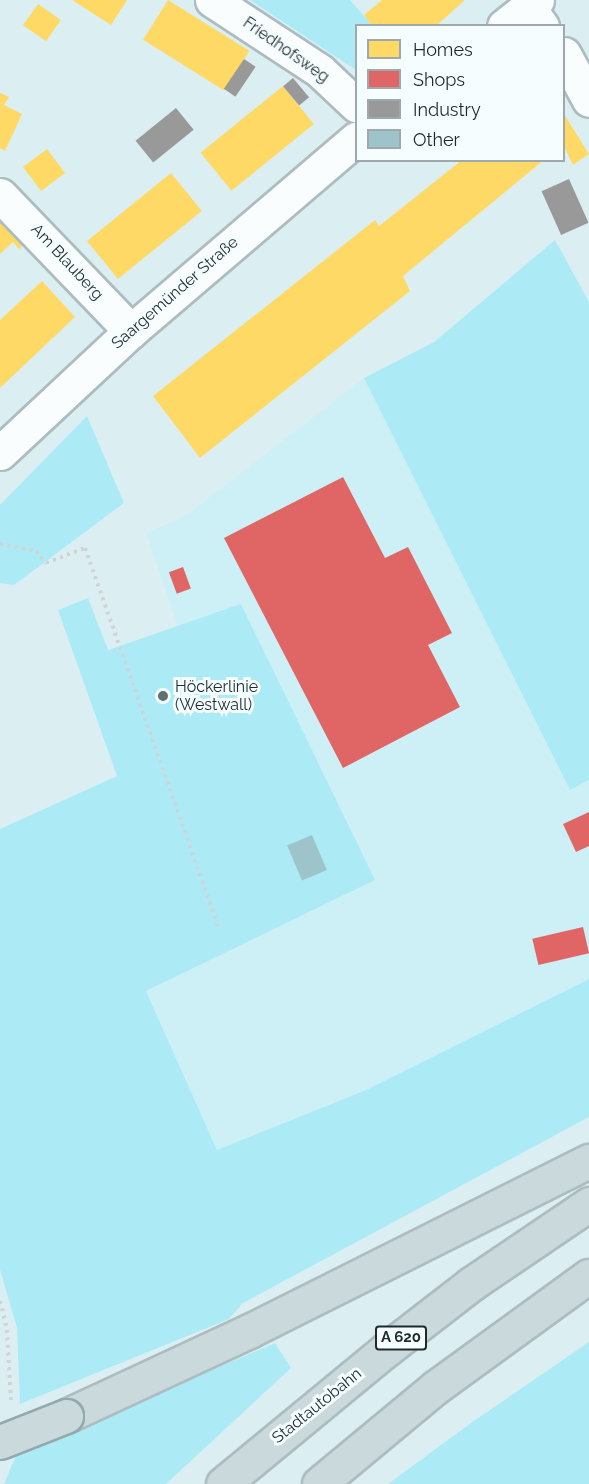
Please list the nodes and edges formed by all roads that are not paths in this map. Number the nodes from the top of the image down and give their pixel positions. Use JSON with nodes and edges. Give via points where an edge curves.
{"nodes":[{"id":1,"x":212,"y":0,"type":"edge"},
{"id":2,"x":565,"y":56,"type":"edge"},
{"id":3,"x":589,"y":100,"type":"edge"},
{"id":4,"x":355,"y":103,"type":"edge"},
{"id":5,"x":355,"y":141,"type":"edge"},
{"id":6,"x":0,"y":195,"type":"edge"},
{"id":7,"x":131,"y":330,"type":"junction"},
{"id":8,"x":0,"y":453,"type":"edge"},
{"id":9,"x":589,"y":1161,"type":"edge"},
{"id":10,"x":589,"y":1204,"type":"edge"},
{"id":11,"x":589,"y":1276,"type":"edge"},
{"id":12,"x":0,"y":1443,"type":"edge"},
{"id":13,"x":223,"y":1484,"type":"edge"},
{"id":14,"x":319,"y":1484,"type":"edge"}],
"edges":[{"from":1,"to":4,"type":"street","name":"Friedhofsweg","via":[[320,71]]},
{"from":2,"to":3,"type":"street"},
{"from":5,"to":7,"type":"street","name":"Saargemünder Straße"},
{"from":6,"to":7,"type":"street","name":"Am Blauberg"},
{"from":7,"to":8,"type":"street","name":"Saargemünder Straße"},
{"from":9,"to":12,"type":"highway","bridge":true,"via":[[249,1331]]},
{"from":10,"to":13,"type":"highway","name":"Stadtautobahn","number":"A 620","via":[[462,1291]]},
{"from":11,"to":14,"type":"highway","via":[[436,1387]]}]}
